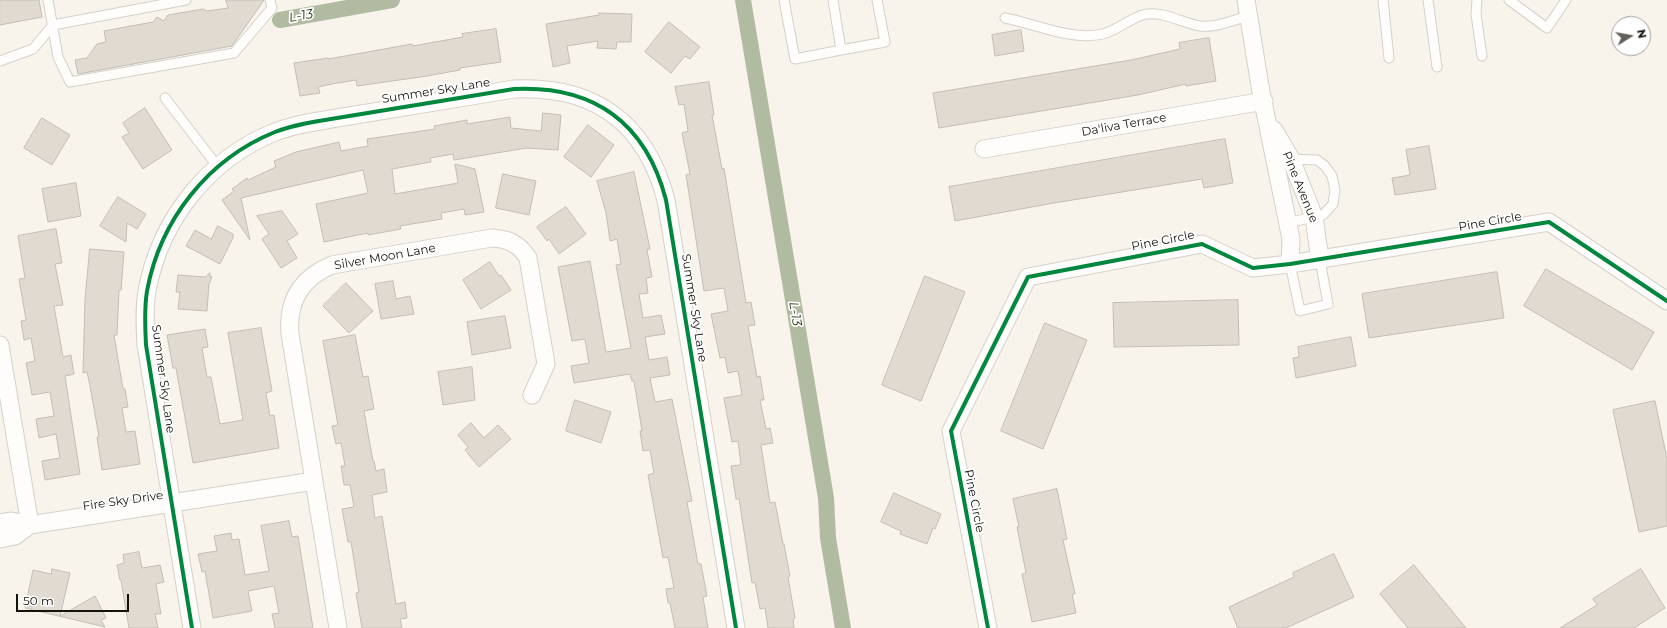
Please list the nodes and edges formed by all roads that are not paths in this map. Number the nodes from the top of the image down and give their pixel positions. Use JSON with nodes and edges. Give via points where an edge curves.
{"nodes":[{"id":1,"x":48,"y":0,"type":"edge"},
{"id":2,"x":186,"y":0,"type":"edge"},
{"id":3,"x":270,"y":0,"type":"edge"},
{"id":4,"x":784,"y":0,"type":"edge"},
{"id":5,"x":833,"y":0,"type":"edge"},
{"id":6,"x":877,"y":0,"type":"edge"},
{"id":7,"x":1383,"y":0,"type":"edge"},
{"id":8,"x":1428,"y":0,"type":"edge"},
{"id":9,"x":1477,"y":0,"type":"edge"},
{"id":10,"x":1508,"y":0,"type":"edge"},
{"id":11,"x":1566,"y":0,"type":"edge"},
{"id":12,"x":1247,"y":8,"type":"edge"},
{"id":13,"x":1004,"y":18,"type":"dead end"},
{"id":14,"x":53,"y":25,"type":"junction"},
{"id":15,"x":841,"y":50,"type":"junction"},
{"id":16,"x":1482,"y":56,"type":"dead end"},
{"id":17,"x":1389,"y":58,"type":"dead end"},
{"id":18,"x":0,"y":61,"type":"edge"},
{"id":19,"x":1437,"y":66,"type":"dead end"},
{"id":20,"x":165,"y":98,"type":"dead end"},
{"id":21,"x":1264,"y":101,"type":"junction"},
{"id":22,"x":984,"y":149,"type":"dead end"},
{"id":23,"x":1283,"y":158,"type":"junction"},
{"id":24,"x":218,"y":167,"type":"junction"},
{"id":25,"x":1314,"y":217,"type":"junction"},
{"id":26,"x":1287,"y":223,"type":"junction"},
{"id":27,"x":1320,"y":260,"type":"junction"},
{"id":28,"x":1290,"y":264,"type":"junction"},
{"id":29,"x":1667,"y":301,"type":"edge"},
{"id":30,"x":0,"y":345,"type":"edge"},
{"id":31,"x":532,"y":395,"type":"dead end"},
{"id":32,"x":314,"y":481,"type":"junction"},
{"id":33,"x":171,"y":504,"type":"junction"},
{"id":34,"x":0,"y":523,"type":"edge"},
{"id":35,"x":30,"y":525,"type":"junction"},
{"id":36,"x":0,"y":539,"type":"edge"},
{"id":37,"x":192,"y":628,"type":"edge"},
{"id":38,"x":338,"y":628,"type":"edge"},
{"id":39,"x":736,"y":628,"type":"edge"},
{"id":40,"x":988,"y":628,"type":"edge"}],
"edges":[{"from":1,"to":14,"type":"lane"},
{"from":2,"to":14,"type":"lane"},
{"from":3,"to":14,"type":"lane","via":[[272,8],[234,53],[70,82],[58,57]]},
{"from":4,"to":15,"type":"lane","via":[[795,59]]},
{"from":5,"to":15,"type":"lane"},
{"from":6,"to":15,"type":"lane","via":[[885,42]]},
{"from":7,"to":17,"type":"lane"},
{"from":8,"to":19,"type":"lane"},
{"from":9,"to":16,"type":"lane","via":[[1476,14]]},
{"from":10,"to":11,"type":"lane","via":[[1547,28]]},
{"from":12,"to":13,"type":"lane","via":[[1202,26],[1163,14],[1146,14],[1104,34],[1080,36]]},
{"from":12,"to":21,"type":"street","name":"Pine Avenue"},
{"from":14,"to":18,"type":"lane","via":[[33,49]]},
{"from":20,"to":24,"type":"lane"},
{"from":21,"to":22,"type":"street","name":"Da'liva Terrace"},
{"from":21,"to":23,"type":"street","name":"Pine Avenue","via":[[1267,117]]},
{"from":23,"to":25,"type":"street","name":"Pine Avenue"},
{"from":23,"to":25,"type":"lane","via":[[1317,160],[1332,176],[1335,190],[1333,204],[1323,215]]},
{"from":23,"to":26,"type":"street","name":"Pine Avenue"},
{"from":24,"to":33,"type":"street","name":"Summer Sky Lane","via":[[191,195],[175,217],[162,240],[147,292],[146,345]]},
{"from":24,"to":39,"type":"street","name":"Summer Sky Lane","via":[[252,143],[301,124],[514,89],[557,90],[578,96],[608,111],[625,124],[652,159],[661,179],[666,200]]},
{"from":25,"to":26,"type":"lane"},
{"from":25,"to":27,"type":"street","name":"Pine Avenue"},
{"from":26,"to":28,"type":"street","name":"Pine Avenue"},
{"from":27,"to":28,"type":"street","name":"Pine Circle"},
{"from":27,"to":28,"type":"lane","via":[[1328,304],[1300,311]]},
{"from":27,"to":29,"type":"street","name":"Pine Circle","via":[[1549,222]]},
{"from":28,"to":40,"type":"street","name":"Pine Circle","via":[[1253,268],[1202,244],[1028,277],[951,431]]},
{"from":30,"to":35,"type":"street"},
{"from":31,"to":32,"type":"street","name":"Silver Moon Lane","via":[[546,364],[528,258],[514,242],[492,238],[332,265],[312,276],[298,292],[290,313],[289,324]]},
{"from":32,"to":33,"type":"street","name":"Fire Sky Drive"},
{"from":32,"to":38,"type":"street","name":"Silver Moon Lane"},
{"from":33,"to":35,"type":"street","name":"Fire Sky Drive"},
{"from":33,"to":37,"type":"street","name":"Summer Sky Lane"},
{"from":34,"to":35,"type":"street","name":"Fire Sky Drive","via":[[12,521]]},
{"from":35,"to":36,"type":"street","name":"Fire Sky Drive","via":[[15,536]]}]}
